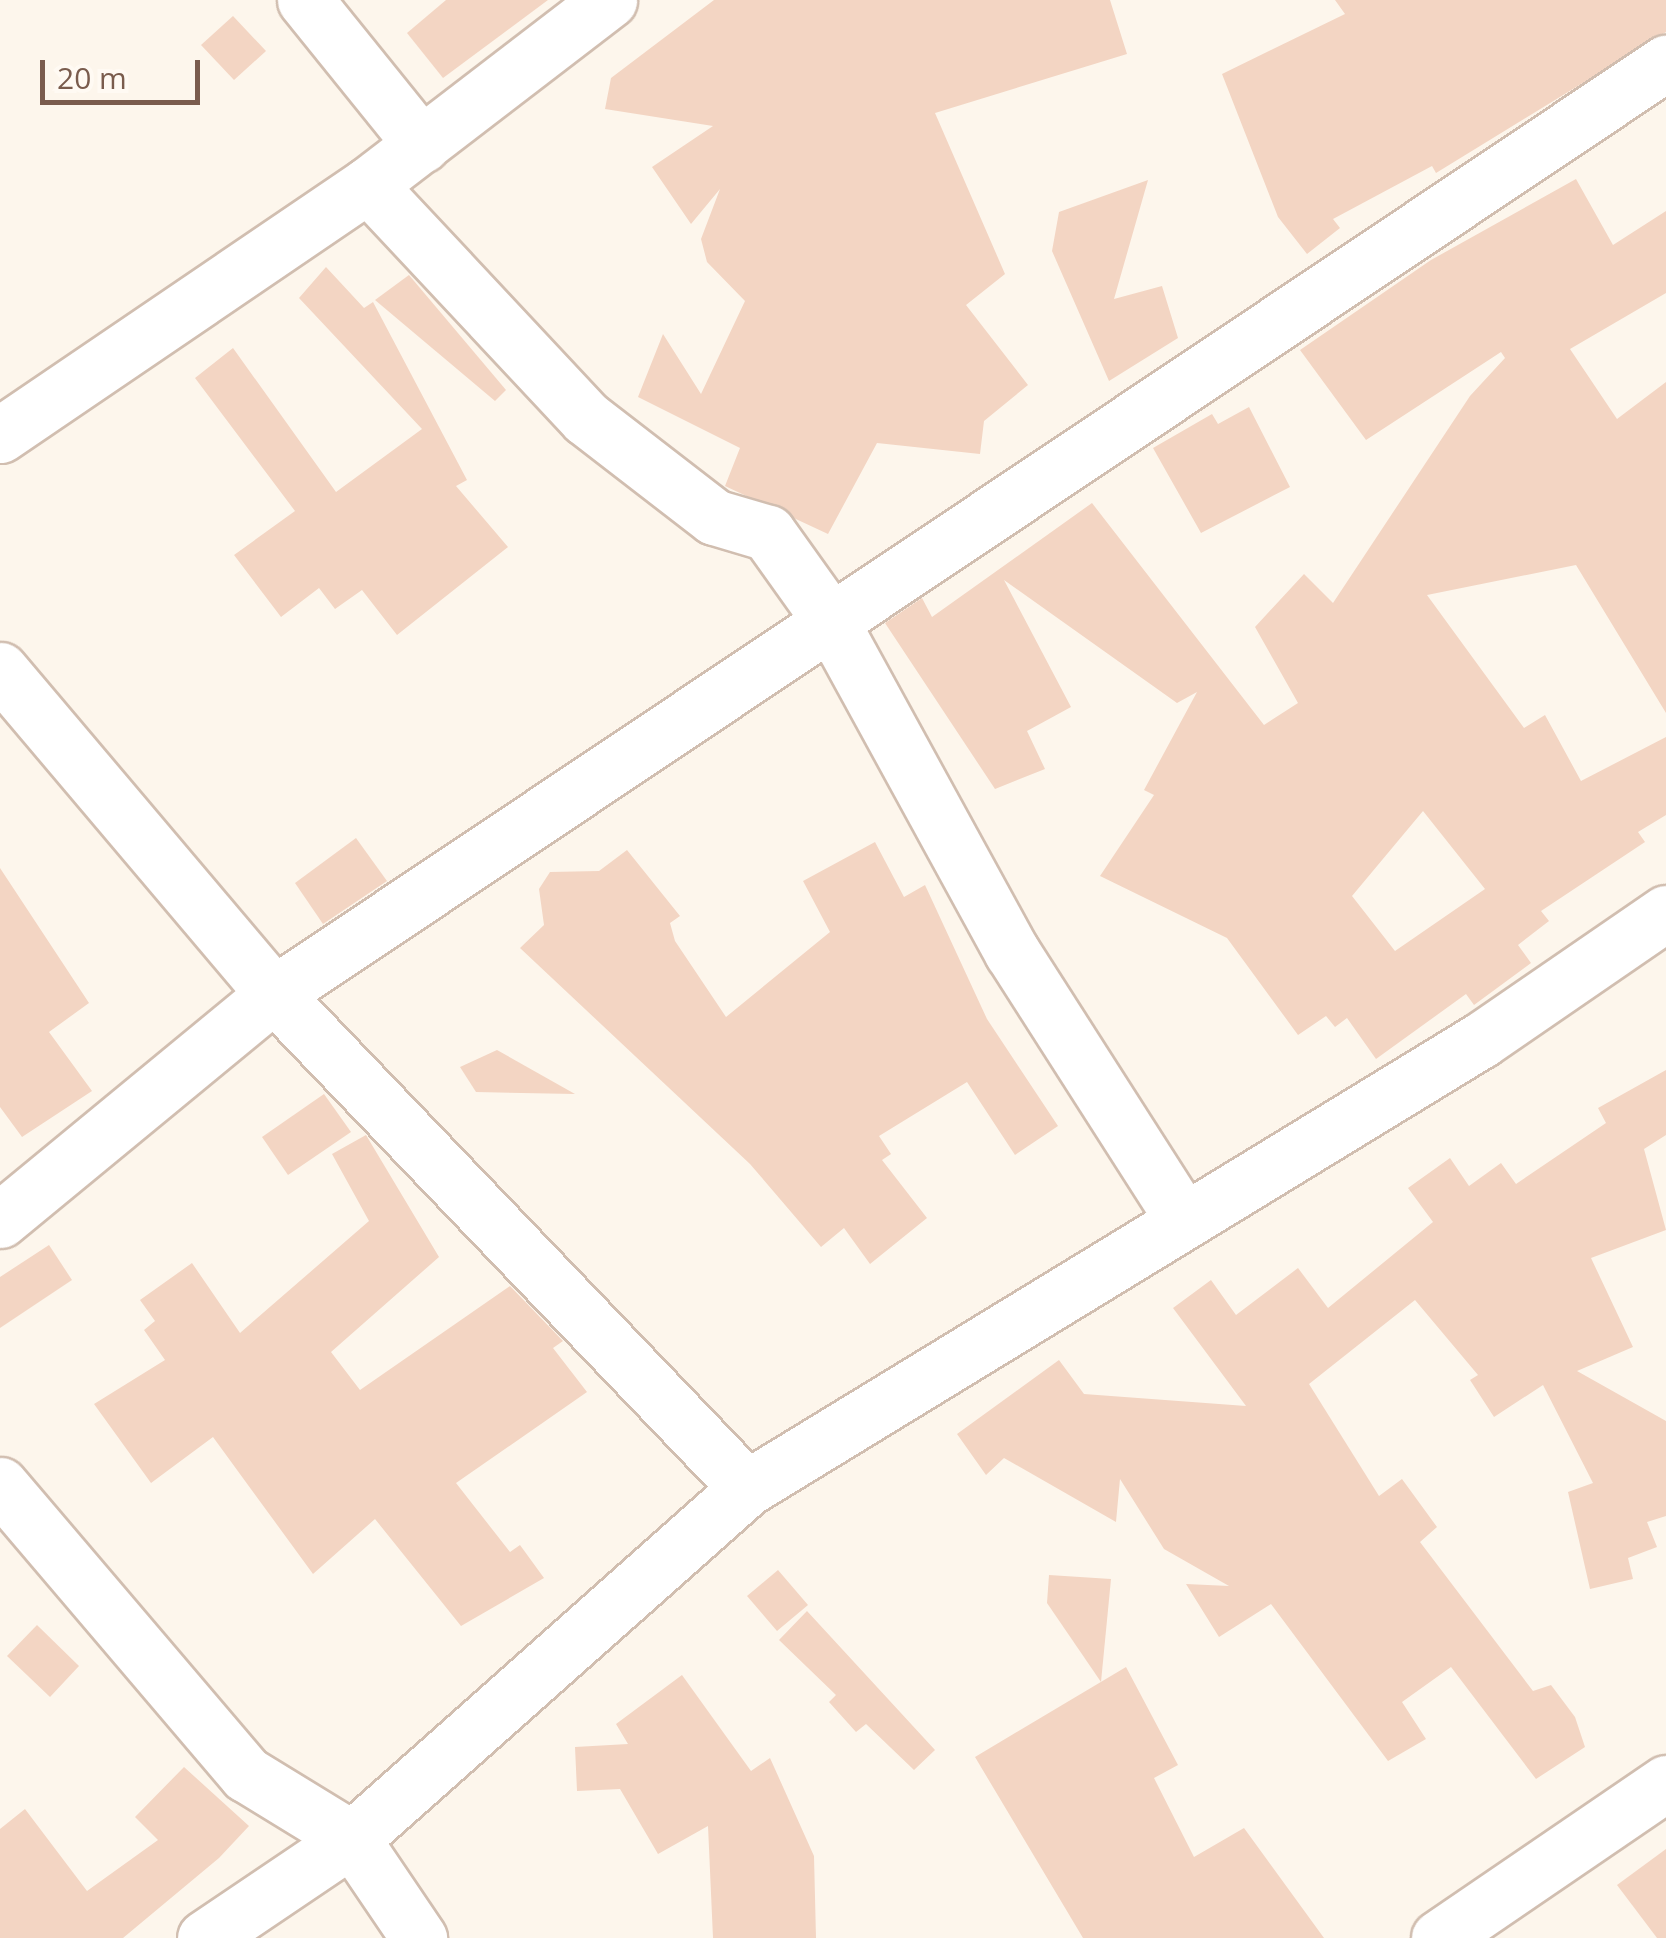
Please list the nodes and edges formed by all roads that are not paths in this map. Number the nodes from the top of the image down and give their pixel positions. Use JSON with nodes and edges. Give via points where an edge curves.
{"nodes":[{"id":1,"x":305,"y":0,"type":"edge"},
{"id":2,"x":609,"y":0,"type":"edge"},
{"id":3,"x":1666,"y":63,"type":"edge"},
{"id":4,"x":422,"y":145,"type":"junction"},
{"id":5,"x":368,"y":185,"type":"junction"},
{"id":6,"x":0,"y":435,"type":"edge"},
{"id":7,"x":830,"y":620,"type":"junction"},
{"id":8,"x":0,"y":670,"type":"edge"},
{"id":9,"x":1666,"y":913,"type":"edge"},
{"id":10,"x":274,"y":994,"type":"junction"},
{"id":11,"x":1181,"y":1216,"type":"junction"},
{"id":12,"x":0,"y":1220,"type":"edge"},
{"id":13,"x":0,"y":1485,"type":"edge"},
{"id":14,"x":747,"y":1488,"type":"junction"},
{"id":15,"x":1666,"y":1783,"type":"edge"},
{"id":16,"x":352,"y":1839,"type":"junction"},
{"id":17,"x":206,"y":1938,"type":"edge"},
{"id":18,"x":419,"y":1938,"type":"edge"},
{"id":19,"x":1439,"y":1938,"type":"edge"}],
"edges":[{"from":1,"to":4,"type":"street"},
{"from":2,"to":4,"type":"street"},
{"from":3,"to":7,"type":"street"},
{"from":4,"to":5,"type":"street"},
{"from":5,"to":6,"type":"street"},
{"from":5,"to":7,"type":"street","via":[[586,418],[714,517],[768,534]]},
{"from":7,"to":10,"type":"street"},
{"from":7,"to":11,"type":"street","via":[[1012,952]]},
{"from":8,"to":10,"type":"street"},
{"from":9,"to":11,"type":"street","via":[[1481,1040]]},
{"from":10,"to":12,"type":"street"},
{"from":10,"to":14,"type":"street"},
{"from":11,"to":14,"type":"street"},
{"from":13,"to":16,"type":"street","via":[[246,1774]]},
{"from":14,"to":16,"type":"street"},
{"from":15,"to":19,"type":"street"},
{"from":16,"to":17,"type":"street"},
{"from":16,"to":18,"type":"street"}]}
